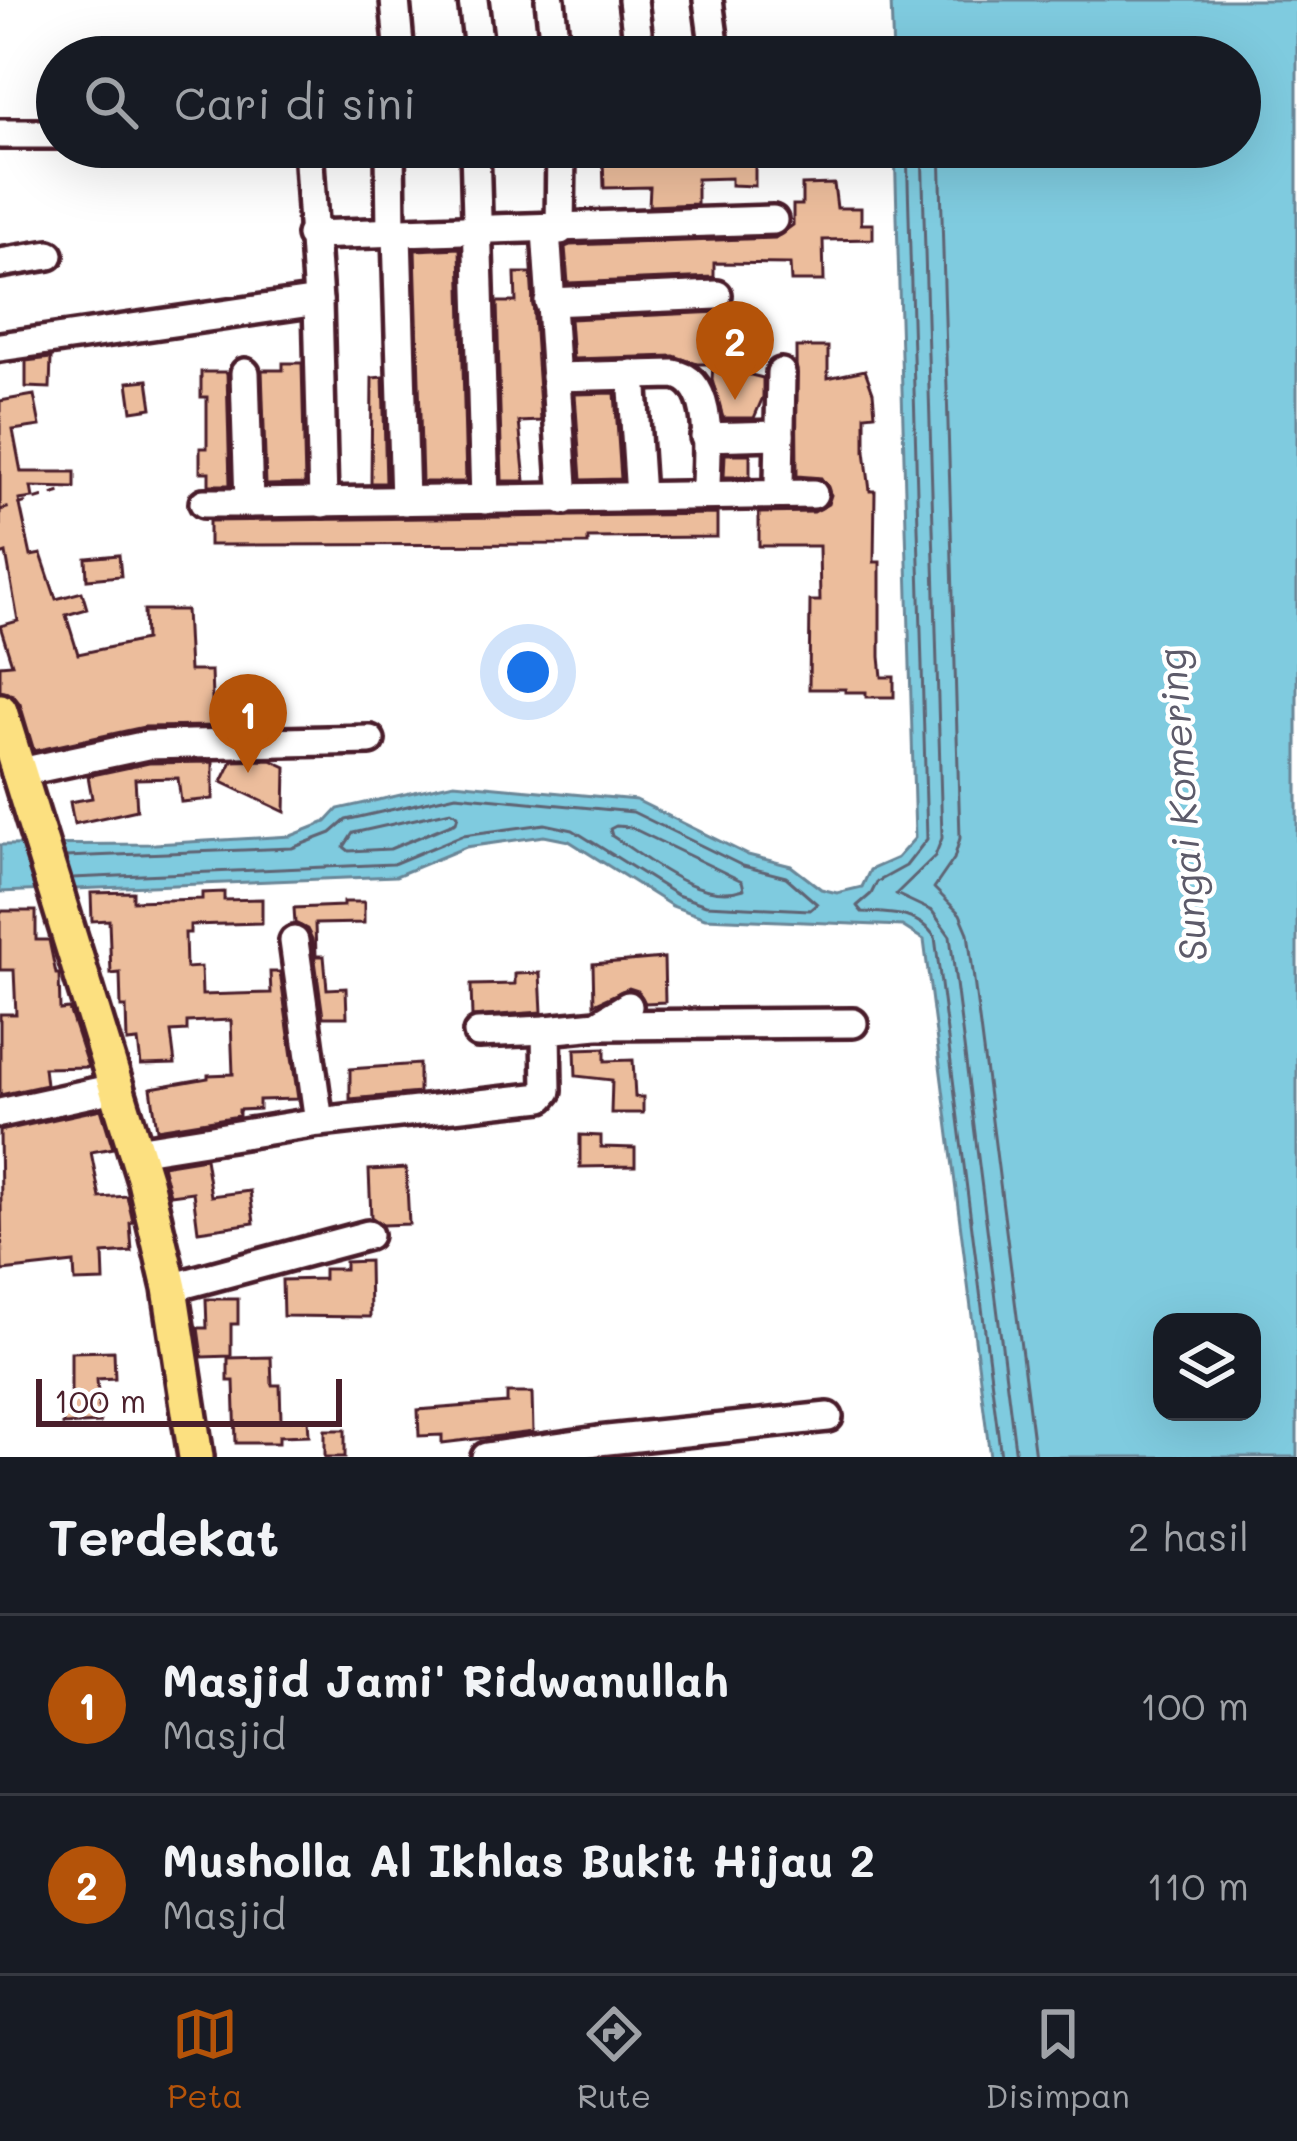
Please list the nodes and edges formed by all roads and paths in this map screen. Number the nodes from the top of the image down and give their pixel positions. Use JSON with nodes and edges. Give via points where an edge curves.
{"nodes":[{"id":1,"x":394,"y":0,"type":"edge"},
{"id":2,"x":473,"y":0,"type":"edge"},
{"id":3,"x":550,"y":0,"type":"edge"},
{"id":4,"x":633,"y":0,"type":"edge"},
{"id":5,"x":708,"y":0,"type":"edge"},
{"id":6,"x":398,"y":36,"type":"edge"},
{"id":7,"x":477,"y":36,"type":"edge"},
{"id":8,"x":554,"y":36,"type":"edge"},
{"id":9,"x":637,"y":36,"type":"edge"},
{"id":10,"x":713,"y":36,"type":"edge"},
{"id":11,"x":0,"y":134,"type":"edge"},
{"id":12,"x":36,"y":134,"type":"edge"},
{"id":13,"x":309,"y":168,"type":"edge"},
{"id":14,"x":391,"y":168,"type":"edge"},
{"id":15,"x":476,"y":168,"type":"edge"},
{"id":16,"x":559,"y":168,"type":"edge"},
{"id":17,"x":773,"y":220,"type":"dead end"},
{"id":18,"x":553,"y":230,"type":"junction"},
{"id":19,"x":476,"y":232,"type":"junction"},
{"id":20,"x":394,"y":234,"type":"junction"},
{"id":21,"x":311,"y":235,"type":"junction"},
{"id":22,"x":49,"y":255,"type":"dead end"},
{"id":23,"x":0,"y":263,"type":"edge"},
{"id":24,"x":717,"y":295,"type":"dead end"},
{"id":25,"x":317,"y":302,"type":"junction"},
{"id":26,"x":549,"y":302,"type":"junction"},
{"id":27,"x":0,"y":347,"type":"edge"},
{"id":28,"x":245,"y":373,"type":"dead end"},
{"id":29,"x":781,"y":373,"type":"dead end"},
{"id":30,"x":632,"y":374,"type":"junction"},
{"id":31,"x":555,"y":376,"type":"junction"},
{"id":32,"x":781,"y":435,"type":"junction"},
{"id":33,"x":705,"y":437,"type":"junction"},
{"id":34,"x":779,"y":484,"type":"dead end"},
{"id":35,"x":68,"y":490,"type":"dead end"},
{"id":36,"x":813,"y":494,"type":"dead end"},
{"id":37,"x":706,"y":495,"type":"junction"},
{"id":38,"x":640,"y":496,"type":"junction"},
{"id":39,"x":485,"y":500,"type":"junction"},
{"id":40,"x":564,"y":500,"type":"junction"},
{"id":41,"x":405,"y":501,"type":"junction"},
{"id":42,"x":205,"y":503,"type":"dead end"},
{"id":43,"x":249,"y":503,"type":"junction"},
{"id":44,"x":323,"y":503,"type":"junction"},
{"id":45,"x":0,"y":510,"type":"edge"},
{"id":46,"x":0,"y":711,"type":"edge"},
{"id":47,"x":370,"y":740,"type":"dead end"},
{"id":48,"x":16,"y":773,"type":"junction"},
{"id":49,"x":294,"y":941,"type":"dead end"},
{"id":50,"x":628,"y":1006,"type":"dead end"},
{"id":51,"x":853,"y":1023,"type":"dead end"},
{"id":52,"x":597,"y":1025,"type":"junction"},
{"id":53,"x":546,"y":1030,"type":"junction"},
{"id":54,"x":478,"y":1033,"type":"dead end"},
{"id":55,"x":119,"y":1087,"type":"junction"},
{"id":56,"x":0,"y":1113,"type":"edge"},
{"id":57,"x":319,"y":1121,"type":"junction"},
{"id":58,"x":136,"y":1151,"type":"junction"},
{"id":59,"x":368,"y":1235,"type":"dead end"},
{"id":60,"x":170,"y":1288,"type":"junction"},
{"id":61,"x":828,"y":1417,"type":"dead end"},
{"id":62,"x":600,"y":1449,"type":"edge"},
{"id":63,"x":196,"y":1457,"type":"edge"},
{"id":64,"x":486,"y":1457,"type":"edge"}],
"edges":[{"from":1,"to":6,"type":"street"},
{"from":2,"to":7,"type":"street"},
{"from":3,"to":8,"type":"street"},
{"from":4,"to":9,"type":"street"},
{"from":5,"to":10,"type":"street"},
{"from":11,"to":12,"type":"street"},
{"from":13,"to":21,"type":"street"},
{"from":14,"to":20,"type":"street"},
{"from":15,"to":19,"type":"street"},
{"from":16,"to":18,"type":"street"},
{"from":17,"to":18,"type":"street"},
{"from":18,"to":19,"type":"street"},
{"from":18,"to":26,"type":"street"},
{"from":19,"to":20,"type":"street"},
{"from":19,"to":39,"type":"street"},
{"from":20,"to":21,"type":"street"},
{"from":20,"to":41,"type":"street"},
{"from":21,"to":25,"type":"street"},
{"from":22,"to":23,"type":"street"},
{"from":24,"to":26,"type":"street"},
{"from":25,"to":27,"type":"street"},
{"from":25,"to":44,"type":"street"},
{"from":26,"to":31,"type":"street"},
{"from":28,"to":43,"type":"street"},
{"from":29,"to":32,"type":"street"},
{"from":30,"to":31,"type":"street"},
{"from":30,"to":33,"type":"street","via":[[674,374],[697,385]]},
{"from":30,"to":38,"type":"street"},
{"from":31,"to":40,"type":"street"},
{"from":32,"to":33,"type":"street"},
{"from":32,"to":34,"type":"street"},
{"from":33,"to":37,"type":"street"},
{"from":35,"to":45,"type":"path"},
{"from":36,"to":37,"type":"street"},
{"from":37,"to":38,"type":"street"},
{"from":38,"to":40,"type":"street"},
{"from":39,"to":40,"type":"street"},
{"from":39,"to":41,"type":"street"},
{"from":41,"to":44,"type":"street"},
{"from":42,"to":43,"type":"street"},
{"from":43,"to":44,"type":"street"},
{"from":46,"to":48,"type":"main road"},
{"from":47,"to":48,"type":"street","via":[[147,745]]},
{"from":48,"to":55,"type":"main road"},
{"from":49,"to":57,"type":"street"},
{"from":50,"to":52,"type":"street"},
{"from":51,"to":52,"type":"street"},
{"from":52,"to":53,"type":"street"},
{"from":53,"to":54,"type":"street"},
{"from":53,"to":57,"type":"street","via":[[542,1097]]},
{"from":55,"to":56,"type":"street"},
{"from":55,"to":58,"type":"main road"},
{"from":57,"to":58,"type":"street"},
{"from":58,"to":60,"type":"main road"},
{"from":59,"to":60,"type":"street"},
{"from":60,"to":63,"type":"main road"},
{"from":61,"to":62,"type":"street"},
{"from":62,"to":64,"type":"street"}]}
